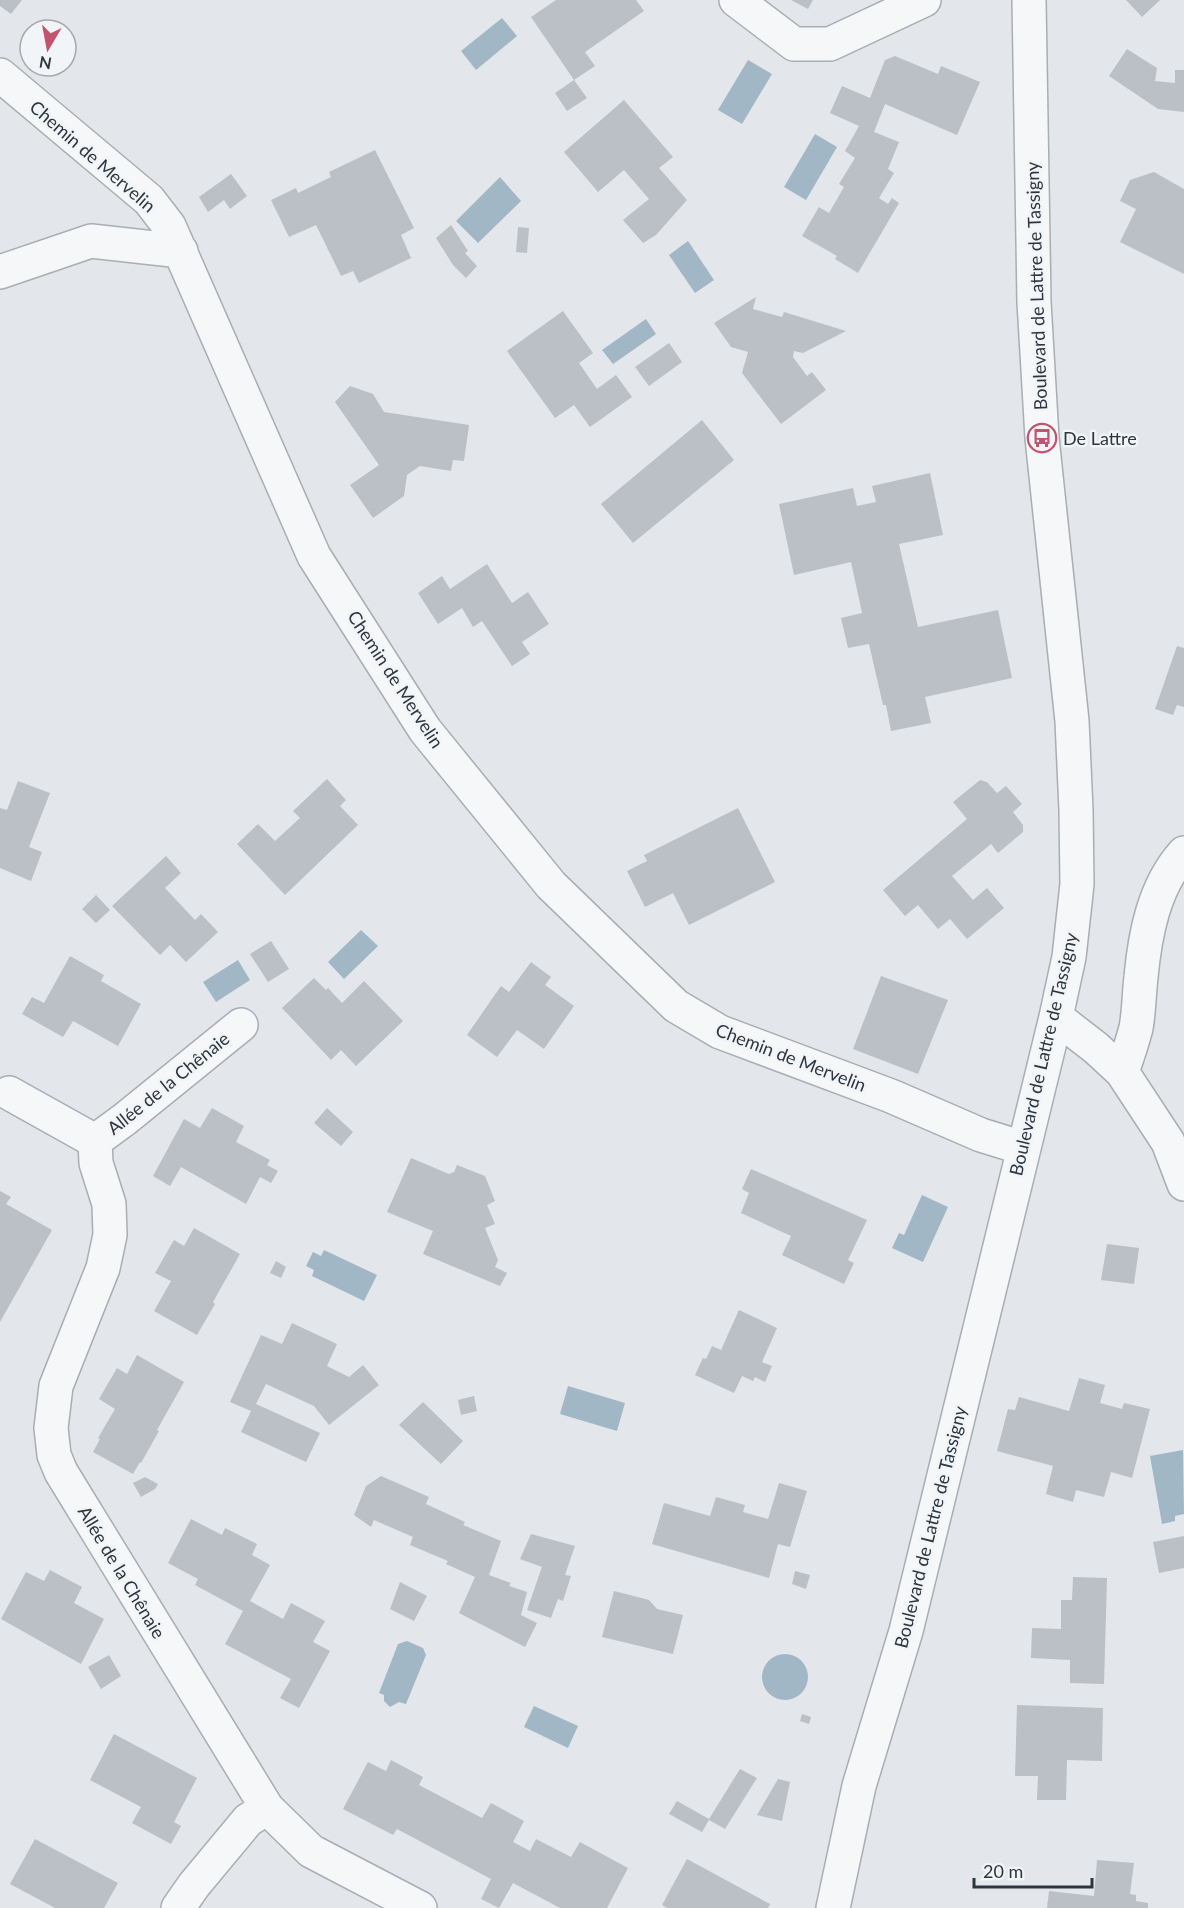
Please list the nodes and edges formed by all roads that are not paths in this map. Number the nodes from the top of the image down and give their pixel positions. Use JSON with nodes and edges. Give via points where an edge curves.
{"nodes":[{"id":1,"x":736,"y":0,"type":"edge"},
{"id":2,"x":924,"y":0,"type":"edge"},
{"id":3,"x":1029,"y":0,"type":"edge"},
{"id":4,"x":0,"y":75,"type":"edge"},
{"id":5,"x":181,"y":251,"type":"junction"},
{"id":6,"x":0,"y":272,"type":"edge"},
{"id":7,"x":1184,"y":853,"type":"edge"},
{"id":8,"x":1056,"y":1017,"type":"junction"},
{"id":9,"x":241,"y":1025,"type":"dead end"},
{"id":10,"x":1122,"y":1072,"type":"junction"},
{"id":11,"x":9,"y":1093,"type":"dead end"},
{"id":12,"x":95,"y":1141,"type":"junction"},
{"id":13,"x":1023,"y":1148,"type":"junction"},
{"id":14,"x":1184,"y":1184,"type":"edge"},
{"id":15,"x":267,"y":1808,"type":"junction"},
{"id":16,"x":178,"y":1908,"type":"edge"},
{"id":17,"x":420,"y":1908,"type":"edge"},
{"id":18,"x":832,"y":1908,"type":"edge"}],
"edges":[{"from":1,"to":2,"type":"street","via":[[794,44],[830,44]]},
{"from":3,"to":8,"type":"street","name":"Boulevard de Lattre de Tassigny","via":[[1034,302],[1042,438],[1072,721],[1076,810],[1077,884]]},
{"from":4,"to":5,"type":"street","name":"Chemin de Mervelin","via":[[148,200],[169,226]]},
{"from":5,"to":6,"type":"street","via":[[91,241]]},
{"from":5,"to":13,"type":"street","name":"Chemin de Mervelin","via":[[314,556],[425,730],[551,885],[676,1006],[720,1032]]},
{"from":7,"to":10,"type":"street","via":[[1160,887],[1142,964],[1136,1027]]},
{"from":8,"to":10,"type":"street"},
{"from":8,"to":13,"type":"street","name":"Boulevard de Lattre de Tassigny"},
{"from":9,"to":12,"type":"street","name":"Allée de la Chênaie"},
{"from":10,"to":14,"type":"street","via":[[1168,1142]]},
{"from":11,"to":12,"type":"street","name":"Allée de la Chênaie"},
{"from":12,"to":15,"type":"street","name":"Allée de la Chênaie","via":[[96,1163],[109,1204],[110,1235],[103,1268],[56,1386],[51,1428],[54,1455]]},
{"from":13,"to":18,"type":"street","name":"Boulevard de Lattre de Tassigny","via":[[906,1631],[859,1786]]},
{"from":15,"to":16,"type":"street","via":[[248,1820]]},
{"from":15,"to":17,"type":"street","name":"Allée de la Chênaie","via":[[311,1851]]}]}
